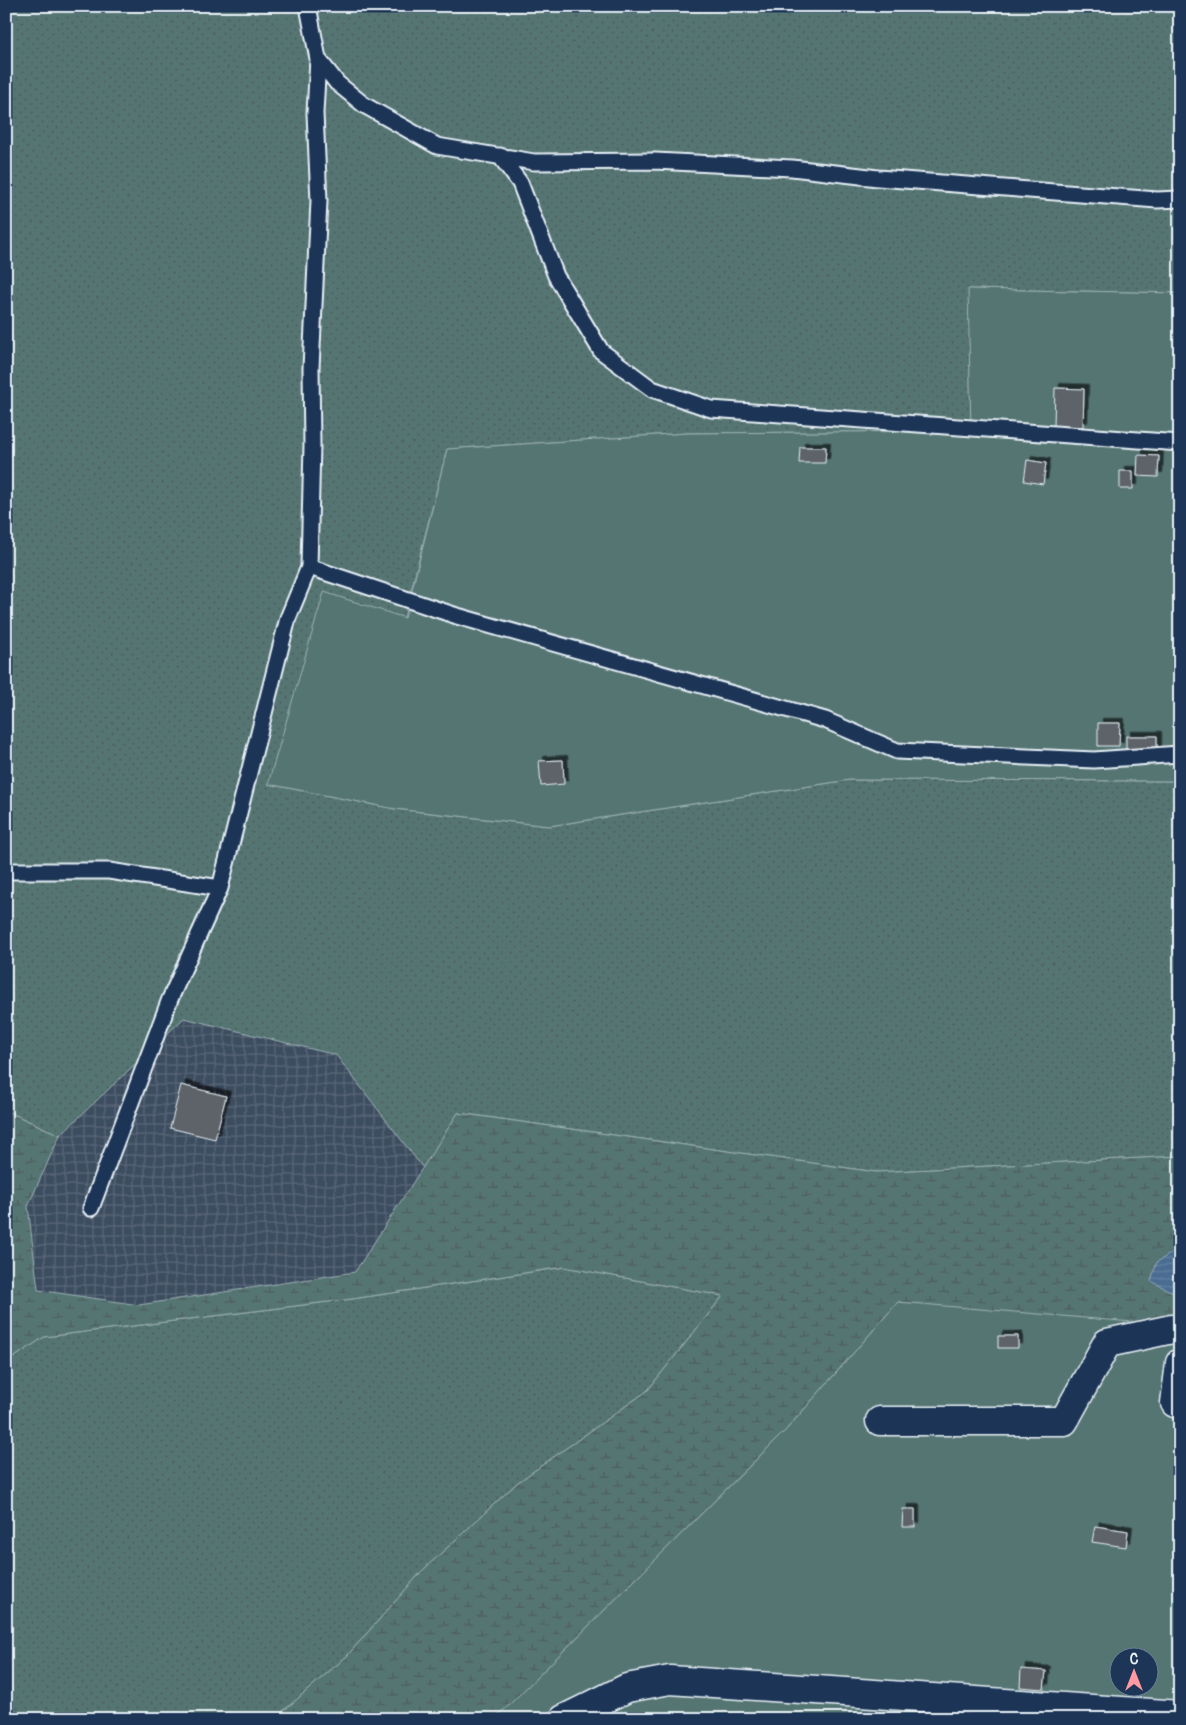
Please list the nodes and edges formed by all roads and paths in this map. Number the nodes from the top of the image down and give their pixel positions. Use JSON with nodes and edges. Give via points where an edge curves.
{"nodes":[{"id":1,"x":308,"y":6,"type":"edge"},
{"id":2,"x":318,"y":59,"type":"junction"},
{"id":3,"x":500,"y":156,"type":"junction"},
{"id":4,"x":1180,"y":199,"type":"edge"},
{"id":5,"x":1180,"y":443,"type":"edge"},
{"id":6,"x":309,"y":567,"type":"junction"},
{"id":7,"x":1180,"y":754,"type":"edge"},
{"id":8,"x":6,"y":872,"type":"edge"},
{"id":9,"x":220,"y":888,"type":"junction"},
{"id":10,"x":91,"y":1208,"type":"dead end"},
{"id":11,"x":1180,"y":1332,"type":"edge"},
{"id":12,"x":1180,"y":1363,"type":"edge"},
{"id":13,"x":1175,"y":1403,"type":"dead end"},
{"id":14,"x":880,"y":1421,"type":"dead end"},
{"id":15,"x":1180,"y":1715,"type":"edge"},
{"id":16,"x":564,"y":1719,"type":"edge"}],
"edges":[{"from":1,"to":2,"type":"lane"},
{"from":2,"to":3,"type":"lane","via":[[337,83],[364,105],[437,146]]},
{"from":2,"to":6,"type":"lane","via":[[315,113],[319,201],[311,368]]},
{"from":3,"to":4,"type":"lane","via":[[534,162],[655,161],[792,168],[1011,189]]},
{"from":3,"to":5,"type":"lane","via":[[520,183],[556,276],[601,352],[652,389],[711,409]]},
{"from":6,"to":7,"type":"lane","via":[[456,616],[825,720],[897,751],[1094,760]]},
{"from":6,"to":9,"type":"lane","via":[[285,627]]},
{"from":8,"to":9,"type":"lane","via":[[110,872]]},
{"from":9,"to":10,"type":"lane","via":[[170,999]]},
{"from":11,"to":14,"type":"street","via":[[1172,1329],[1107,1344],[1064,1421]]},
{"from":12,"to":13,"type":"street"},
{"from":15,"to":16,"type":"street","via":[[670,1680],[627,1688]]}]}
